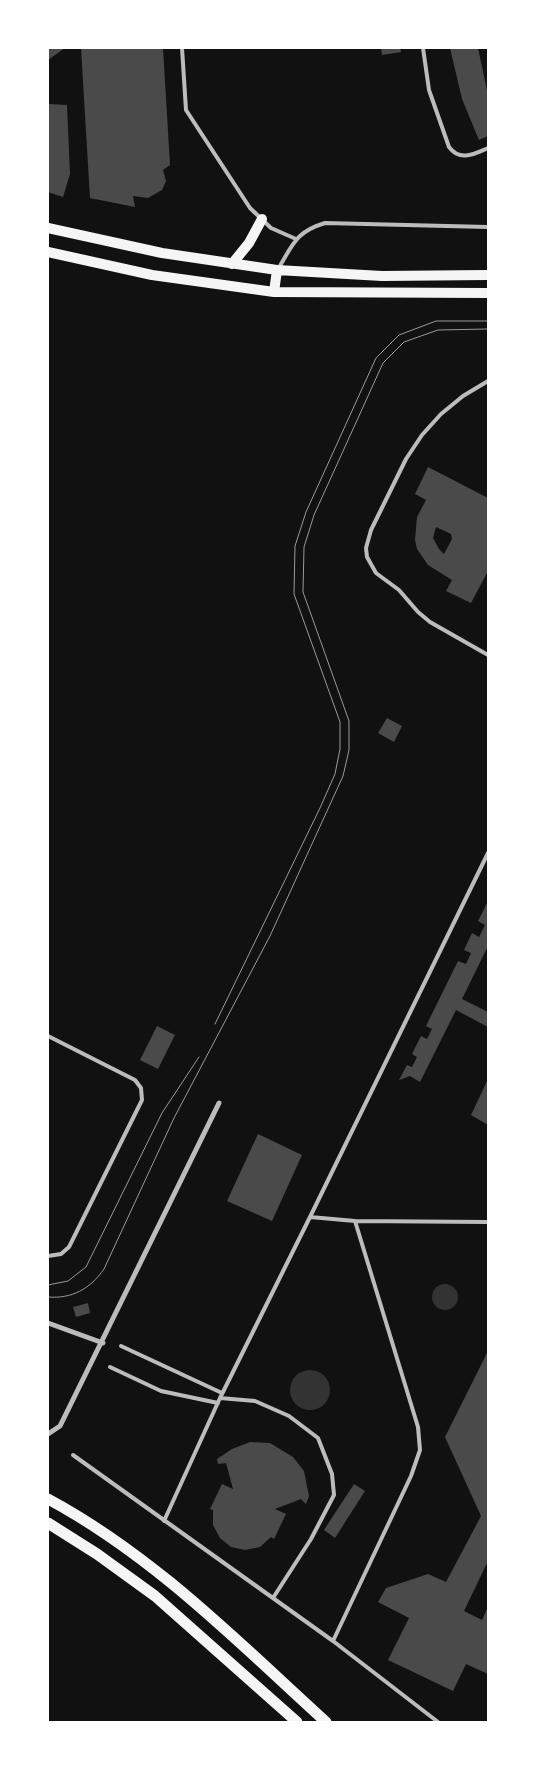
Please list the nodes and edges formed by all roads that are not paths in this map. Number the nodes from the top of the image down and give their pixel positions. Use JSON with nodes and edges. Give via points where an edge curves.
{"nodes":[{"id":1,"x":182,"y":48,"type":"edge"},
{"id":2,"x":423,"y":48,"type":"edge"},
{"id":3,"x":488,"y":148,"type":"edge"},
{"id":4,"x":262,"y":220,"type":"junction"},
{"id":5,"x":488,"y":227,"type":"edge"},
{"id":6,"x":48,"y":228,"type":"edge"},
{"id":7,"x":296,"y":239,"type":"junction"},
{"id":8,"x":48,"y":252,"type":"edge"},
{"id":9,"x":232,"y":264,"type":"junction"},
{"id":10,"x":277,"y":270,"type":"junction"},
{"id":11,"x":488,"y":275,"type":"edge"},
{"id":12,"x":274,"y":292,"type":"junction"},
{"id":13,"x":488,"y":293,"type":"edge"},
{"id":14,"x":488,"y":381,"type":"edge"},
{"id":15,"x":488,"y":655,"type":"edge"},
{"id":16,"x":488,"y":853,"type":"edge"},
{"id":17,"x":48,"y":1036,"type":"edge"},
{"id":18,"x":219,"y":1103,"type":"dead end"},
{"id":19,"x":310,"y":1217,"type":"junction"},
{"id":20,"x":355,"y":1221,"type":"junction"},
{"id":21,"x":488,"y":1222,"type":"edge"},
{"id":22,"x":48,"y":1256,"type":"edge"},
{"id":23,"x":48,"y":1323,"type":"edge"},
{"id":24,"x":103,"y":1343,"type":"junction"},
{"id":25,"x":121,"y":1346,"type":"dead end"},
{"id":26,"x":110,"y":1367,"type":"dead end"},
{"id":27,"x":222,"y":1393,"type":"junction"},
{"id":28,"x":220,"y":1398,"type":"junction"},
{"id":29,"x":218,"y":1403,"type":"junction"},
{"id":30,"x":48,"y":1434,"type":"edge"},
{"id":31,"x":73,"y":1455,"type":"dead end"},
{"id":32,"x":48,"y":1498,"type":"edge"},
{"id":33,"x":164,"y":1521,"type":"junction"},
{"id":34,"x":48,"y":1523,"type":"edge"},
{"id":35,"x":273,"y":1598,"type":"junction"},
{"id":36,"x":334,"y":1641,"type":"junction"},
{"id":37,"x":297,"y":1722,"type":"edge"},
{"id":38,"x":326,"y":1722,"type":"edge"},
{"id":39,"x":438,"y":1722,"type":"edge"}],
"edges":[{"from":1,"to":4,"type":"lane","via":[[186,110],[250,208]]},
{"from":2,"to":3,"type":"lane","via":[[429,90],[449,146],[464,156]]},
{"from":4,"to":7,"type":"lane","via":[[271,228]]},
{"from":4,"to":9,"type":"main road"},
{"from":5,"to":7,"type":"lane","via":[[325,223],[307,229]]},
{"from":6,"to":9,"type":"main road","via":[[162,253]]},
{"from":7,"to":10,"type":"lane"},
{"from":8,"to":12,"type":"main road","via":[[152,275]]},
{"from":9,"to":10,"type":"main road"},
{"from":10,"to":11,"type":"main road","via":[[382,276]]},
{"from":10,"to":12,"type":"main road"},
{"from":12,"to":13,"type":"main road"},
{"from":14,"to":15,"type":"lane","via":[[441,414],[422,435],[406,458],[378,514],[366,548],[376,573],[399,590],[418,612]]},
{"from":16,"to":19,"type":"lane"},
{"from":17,"to":22,"type":"lane","via":[[135,1080],[142,1093],[142,1100],[69,1247],[60,1254]]},
{"from":18,"to":24,"type":"street"},
{"from":19,"to":20,"type":"lane"},
{"from":19,"to":27,"type":"lane"},
{"from":20,"to":21,"type":"lane"},
{"from":20,"to":36,"type":"lane","via":[[418,1427],[420,1450]]},
{"from":23,"to":24,"type":"street"},
{"from":24,"to":30,"type":"street","via":[[60,1426]]},
{"from":25,"to":27,"type":"lane"},
{"from":26,"to":29,"type":"lane","via":[[161,1391]]},
{"from":27,"to":28,"type":"lane"},
{"from":28,"to":29,"type":"lane"},
{"from":28,"to":35,"type":"lane","via":[[255,1401],[289,1416],[318,1438],[332,1474],[334,1495],[311,1539]]},
{"from":29,"to":33,"type":"lane"},
{"from":31,"to":33,"type":"lane"},
{"from":32,"to":38,"type":"highway","via":[[158,1572],[224,1626]]},
{"from":33,"to":35,"type":"lane"},
{"from":34,"to":37,"type":"highway","via":[[155,1596]]},
{"from":35,"to":36,"type":"lane"},
{"from":36,"to":39,"type":"lane"}]}
